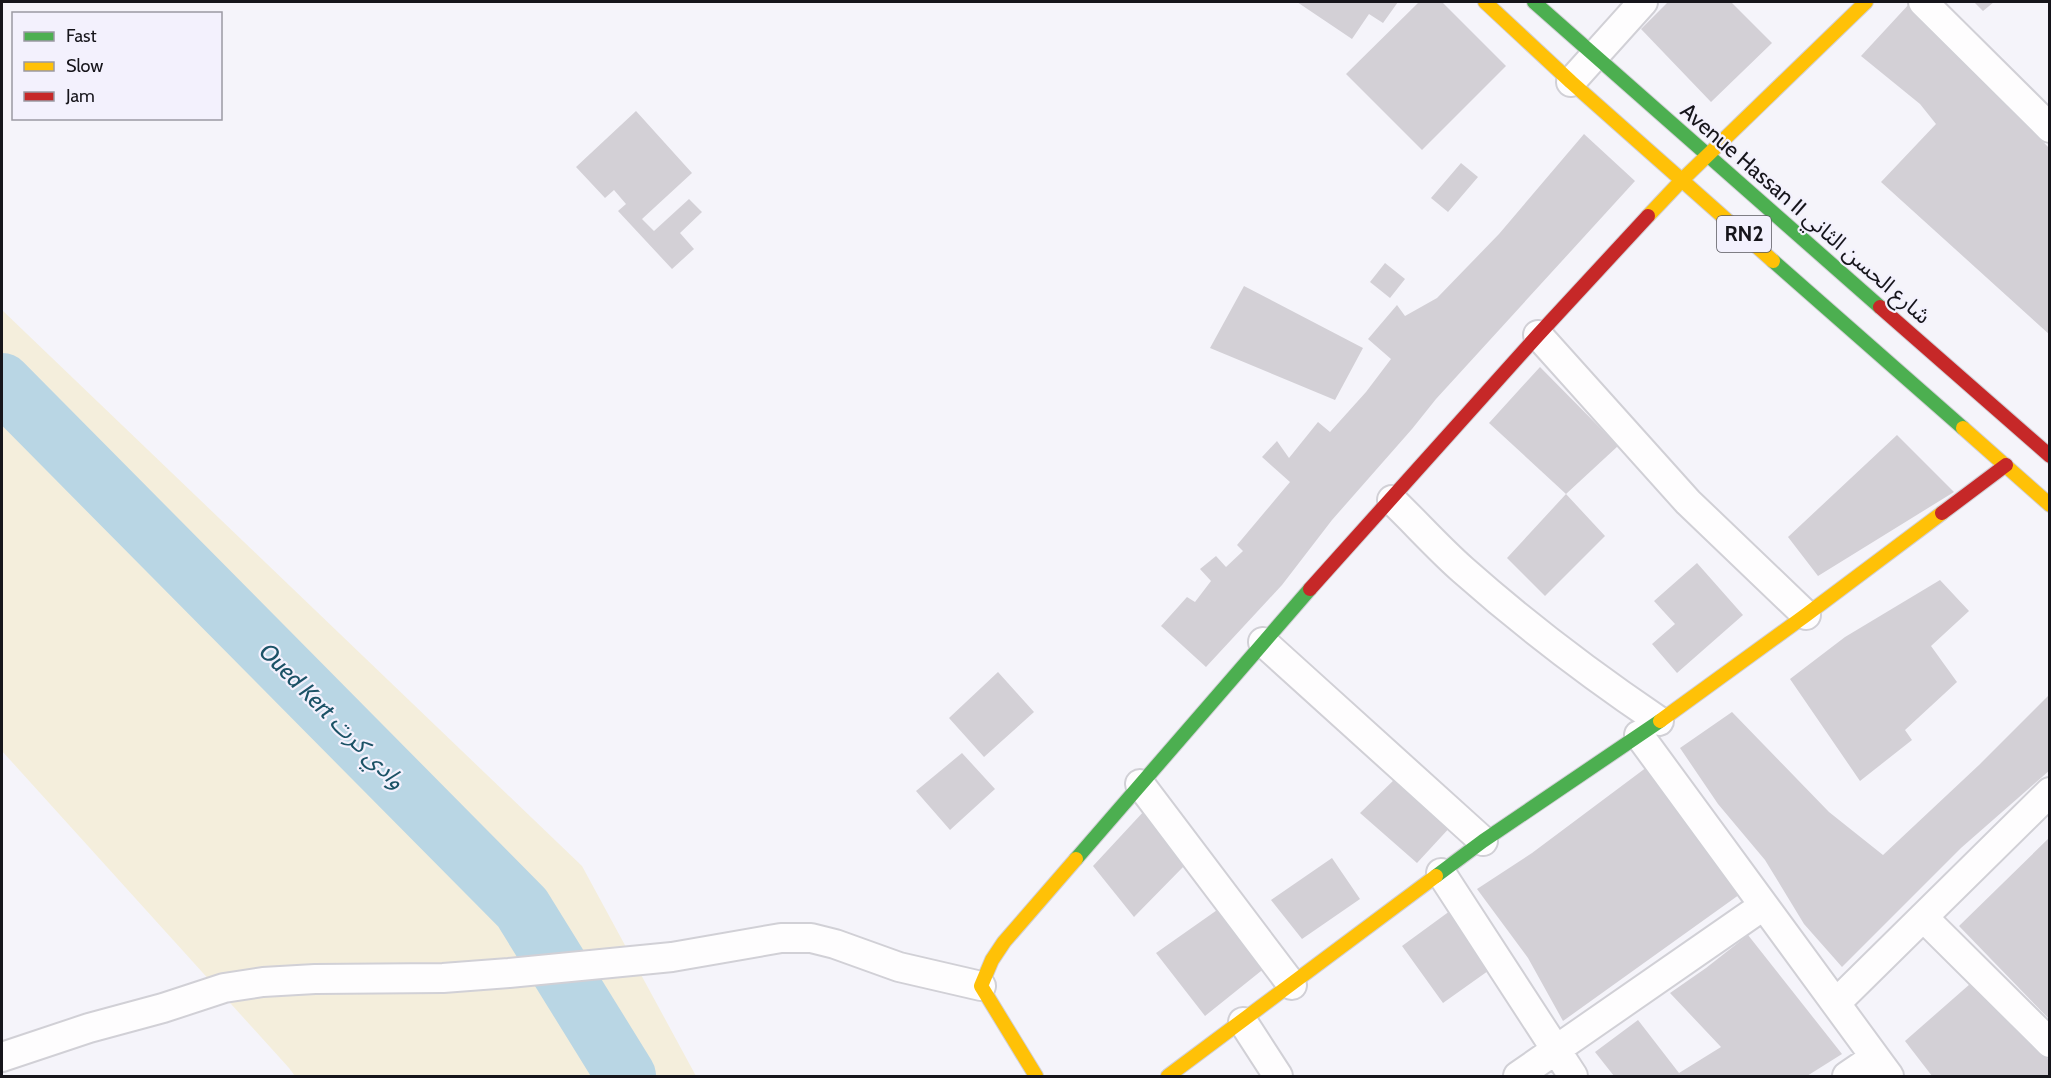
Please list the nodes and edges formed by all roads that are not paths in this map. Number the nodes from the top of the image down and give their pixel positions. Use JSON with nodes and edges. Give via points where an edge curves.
{"nodes":[{"id":1,"x":1485,"y":2,"type":"edge"},
{"id":2,"x":1534,"y":2,"type":"edge"},
{"id":3,"x":1643,"y":2,"type":"edge"},
{"id":4,"x":1866,"y":2,"type":"edge"},
{"id":5,"x":1923,"y":2,"type":"edge"},
{"id":6,"x":1594,"y":56,"type":"junction"},
{"id":7,"x":1571,"y":82,"type":"junction"},
{"id":8,"x":2049,"y":128,"type":"edge"},
{"id":9,"x":1709,"y":156,"type":"junction"},
{"id":10,"x":1682,"y":180,"type":"junction"},
{"id":11,"x":1538,"y":335,"type":"junction"},
{"id":12,"x":2049,"y":456,"type":"edge"},
{"id":13,"x":2006,"y":465,"type":"junction"},
{"id":14,"x":1392,"y":500,"type":"junction"},
{"id":15,"x":2049,"y":505,"type":"edge"},
{"id":16,"x":1806,"y":615,"type":"junction"},
{"id":17,"x":1263,"y":642,"type":"junction"},
{"id":18,"x":1649,"y":728,"type":"junction"},
{"id":19,"x":1140,"y":784,"type":"junction"},
{"id":20,"x":2049,"y":792,"type":"edge"},
{"id":21,"x":1484,"y":841,"type":"junction"},
{"id":22,"x":1441,"y":873,"type":"junction"},
{"id":23,"x":1763,"y":906,"type":"junction"},
{"id":24,"x":1923,"y":917,"type":"junction"},
{"id":25,"x":1292,"y":985,"type":"junction"},
{"id":26,"x":981,"y":986,"type":"junction"},
{"id":27,"x":1836,"y":1003,"type":"junction"},
{"id":28,"x":1243,"y":1022,"type":"junction"},
{"id":29,"x":2049,"y":1043,"type":"edge"},
{"id":30,"x":1556,"y":1051,"type":"junction"},
{"id":31,"x":2,"y":1057,"type":"edge"},
{"id":32,"x":1882,"y":1067,"type":"edge"},
{"id":33,"x":1036,"y":1077,"type":"edge"},
{"id":34,"x":1168,"y":1077,"type":"edge"},
{"id":35,"x":1278,"y":1077,"type":"edge"},
{"id":36,"x":1518,"y":1077,"type":"edge"},
{"id":37,"x":1574,"y":1077,"type":"edge"},
{"id":38,"x":1847,"y":1077,"type":"edge"}],
"edges":[{"from":1,"to":7,"type":"street","number":"RN2"},
{"from":2,"to":6,"type":"street","name":"Avenue Hassan II شارع الحسن الثاني","number":"RN2"},
{"from":3,"to":6,"type":"street"},
{"from":4,"to":9,"type":"street"},
{"from":5,"to":8,"type":"street"},
{"from":6,"to":7,"type":"street"},
{"from":6,"to":9,"type":"street","name":"Avenue Hassan II شارع الحسن الثاني","number":"RN2"},
{"from":7,"to":10,"type":"street","number":"RN2"},
{"from":9,"to":10,"type":"street"},
{"from":9,"to":12,"type":"street","name":"Avenue Hassan II شارع الحسن الثاني","number":"RN2"},
{"from":10,"to":11,"type":"street"},
{"from":10,"to":13,"type":"street","number":"RN2"},
{"from":11,"to":14,"type":"street"},
{"from":11,"to":16,"type":"street","via":[[1688,502]]},
{"from":13,"to":15,"type":"street","number":"RN2"},
{"from":13,"to":16,"type":"street"},
{"from":14,"to":17,"type":"street"},
{"from":14,"to":18,"type":"street","via":[[1462,569],[1602,682]]},
{"from":16,"to":18,"type":"street"},
{"from":17,"to":19,"type":"street"},
{"from":17,"to":21,"type":"street"},
{"from":18,"to":21,"type":"street"},
{"from":18,"to":23,"type":"street"},
{"from":19,"to":25,"type":"street"},
{"from":19,"to":26,"type":"street","via":[[1004,942]]},
{"from":20,"to":24,"type":"street"},
{"from":21,"to":22,"type":"street"},
{"from":22,"to":25,"type":"street"},
{"from":22,"to":30,"type":"street"},
{"from":23,"to":27,"type":"street"},
{"from":23,"to":30,"type":"street"},
{"from":24,"to":27,"type":"street"},
{"from":24,"to":29,"type":"street"},
{"from":25,"to":28,"type":"street"},
{"from":26,"to":31,"type":"street","via":[[899,967],[811,938],[781,938],[672,957],[508,973],[263,982],[224,988]]},
{"from":26,"to":33,"type":"street"},
{"from":27,"to":32,"type":"street"},
{"from":28,"to":34,"type":"street"},
{"from":28,"to":35,"type":"street"},
{"from":30,"to":36,"type":"street"},
{"from":30,"to":37,"type":"street"},
{"from":32,"to":38,"type":"street"}]}
